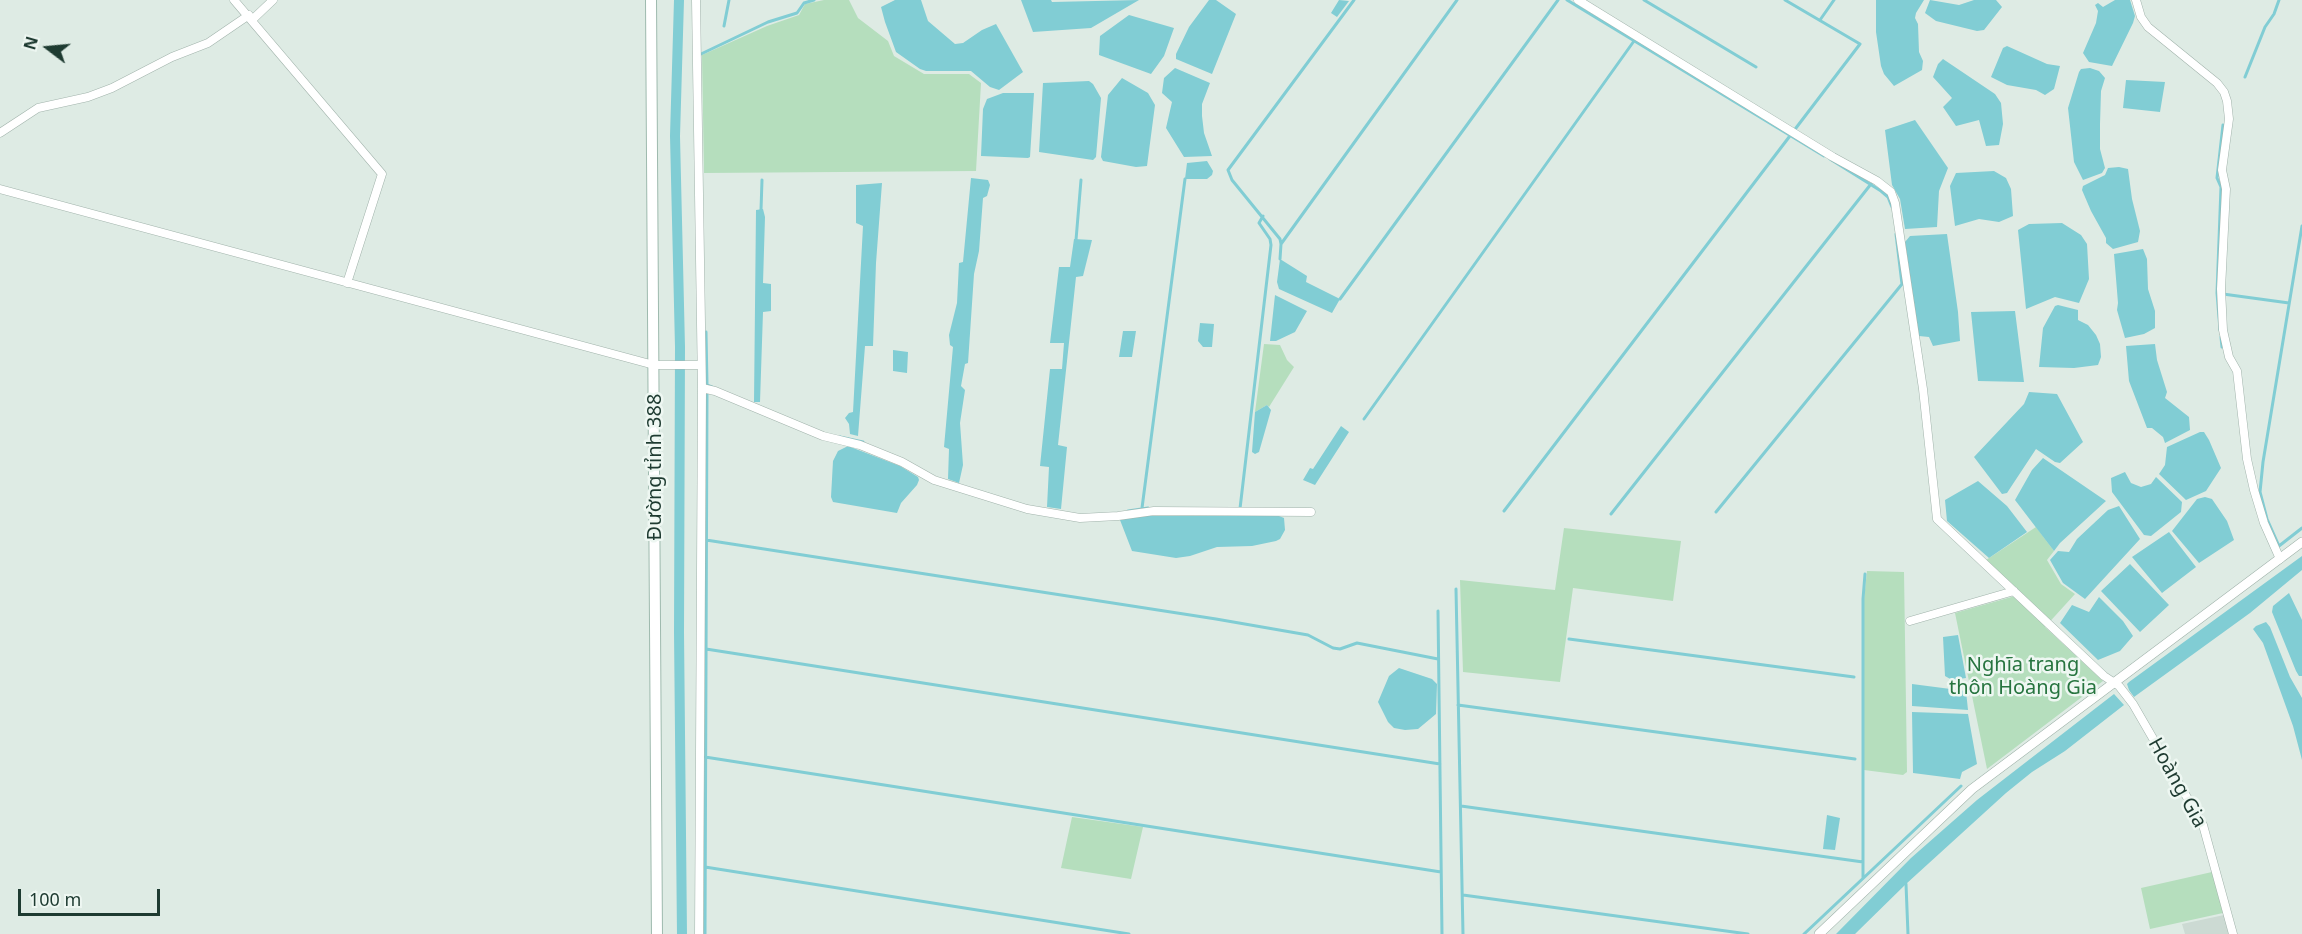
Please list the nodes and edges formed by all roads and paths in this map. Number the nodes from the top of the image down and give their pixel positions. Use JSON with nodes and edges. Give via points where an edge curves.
{"nodes":[{"id":1,"x":234,"y":0,"type":"edge"},
{"id":2,"x":273,"y":0,"type":"edge"},
{"id":3,"x":651,"y":0,"type":"edge"},
{"id":4,"x":696,"y":0,"type":"edge"},
{"id":5,"x":1578,"y":0,"type":"edge"},
{"id":6,"x":2136,"y":0,"type":"edge"},
{"id":7,"x":251,"y":17,"type":"junction"},
{"id":8,"x":0,"y":133,"type":"edge"},
{"id":9,"x":0,"y":189,"type":"edge"},
{"id":10,"x":347,"y":283,"type":"junction"},
{"id":11,"x":657,"y":365,"type":"junction"},
{"id":12,"x":699,"y":365,"type":"junction"},
{"id":13,"x":702,"y":388,"type":"junction"},
{"id":14,"x":1311,"y":512,"type":"dead end"},
{"id":15,"x":2302,"y":542,"type":"edge"},
{"id":16,"x":2280,"y":559,"type":"junction"},
{"id":17,"x":2014,"y":591,"type":"junction"},
{"id":18,"x":1910,"y":621,"type":"dead end"},
{"id":19,"x":2116,"y":684,"type":"junction"},
{"id":20,"x":657,"y":934,"type":"edge"},
{"id":21,"x":699,"y":934,"type":"edge"},
{"id":22,"x":1819,"y":934,"type":"edge"},
{"id":23,"x":2233,"y":934,"type":"edge"}],
"edges":[{"from":1,"to":7,"type":"street"},
{"from":2,"to":7,"type":"street"},
{"from":3,"to":11,"type":"main road","name":"Đường tỉnh 388"},
{"from":4,"to":12,"type":"street"},
{"from":5,"to":17,"type":"street","name":"Hoàng Gia","via":[[1891,192],[1923,389],[1937,519]]},
{"from":6,"to":16,"type":"street","via":[[2148,27],[2217,83],[2227,101],[2229,119],[2222,170],[2226,189],[2223,330],[2229,357],[2237,371],[2254,490]]},
{"from":7,"to":8,"type":"street","via":[[208,43],[96,94],[38,108]]},
{"from":7,"to":10,"type":"street","via":[[382,174]]},
{"from":9,"to":10,"type":"street"},
{"from":10,"to":11,"type":"street"},
{"from":11,"to":12,"type":"street"},
{"from":11,"to":20,"type":"main road","name":"Đường tỉnh 388"},
{"from":12,"to":13,"type":"street"},
{"from":13,"to":14,"type":"street","via":[[823,436],[860,445],[934,480],[1000,502],[1050,513],[1080,518],[1154,511]]},
{"from":13,"to":21,"type":"street"},
{"from":15,"to":16,"type":"street"},
{"from":16,"to":19,"type":"street"},
{"from":17,"to":18,"type":"street"},
{"from":17,"to":19,"type":"street","name":"Hoàng Gia"},
{"from":19,"to":22,"type":"street","via":[[1972,789]]},
{"from":19,"to":23,"type":"street","name":"Hoàng Gia","via":[[2133,704],[2203,825]]}]}
